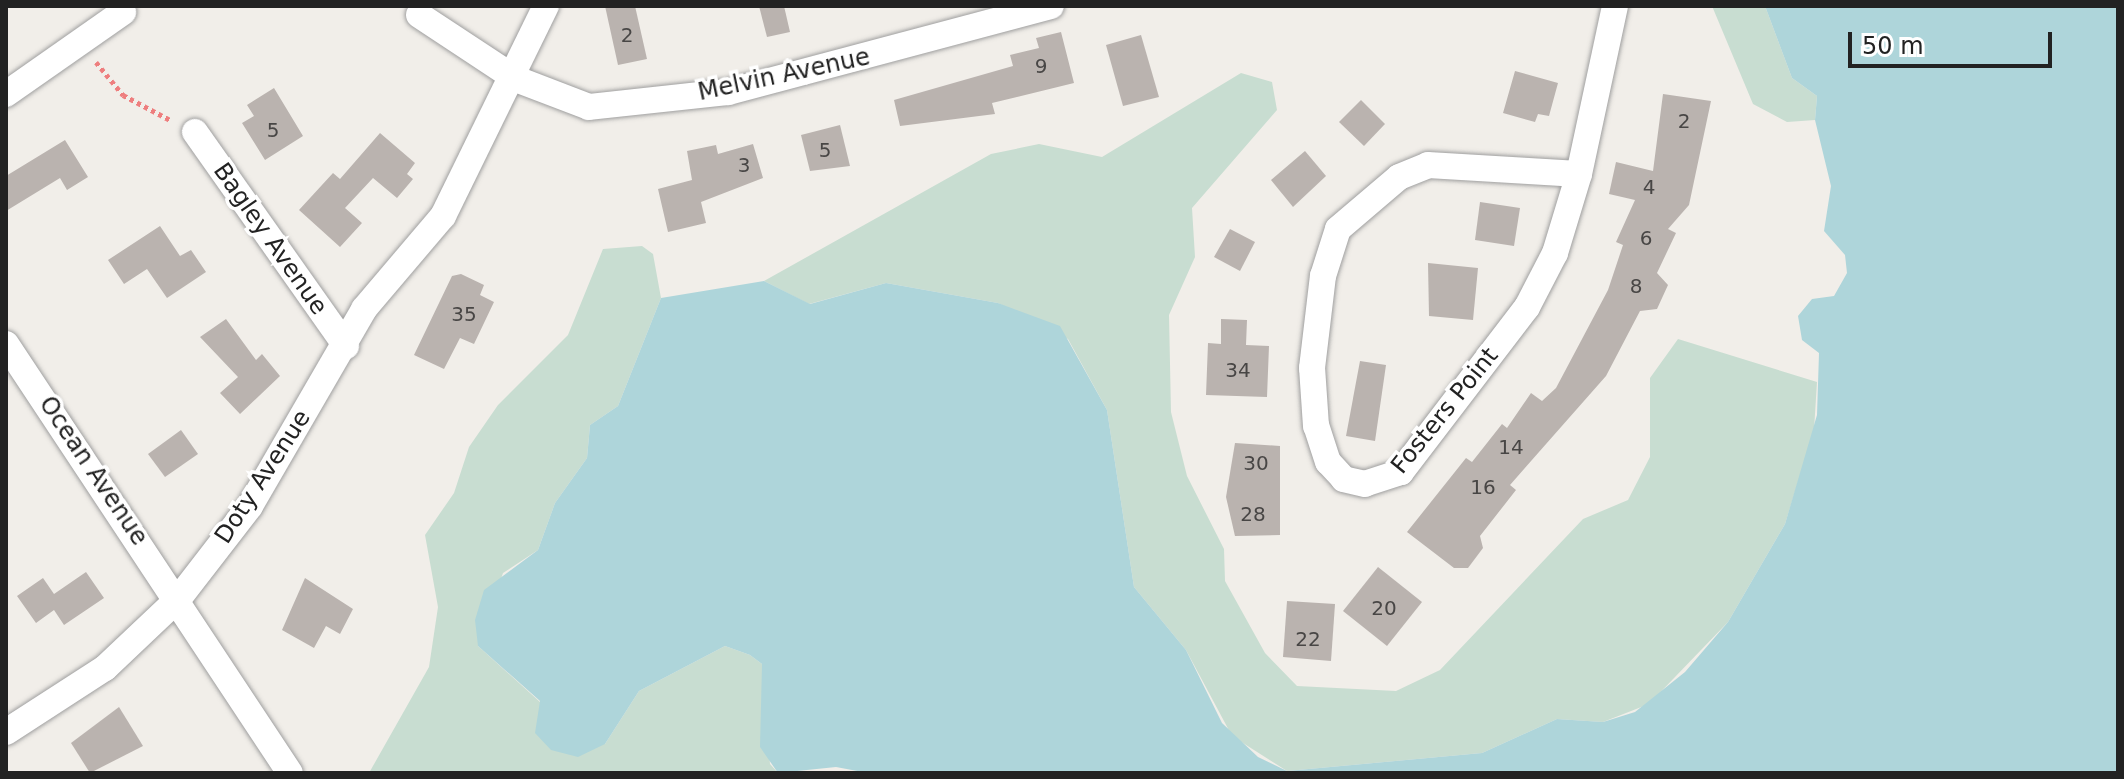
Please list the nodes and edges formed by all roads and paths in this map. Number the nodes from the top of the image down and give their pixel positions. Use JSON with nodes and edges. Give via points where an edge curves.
{"nodes":[{"id":1,"x":546,"y":6,"type":"edge"},
{"id":2,"x":1051,"y":6,"type":"edge"},
{"id":3,"x":1615,"y":6,"type":"edge"},
{"id":4,"x":123,"y":12,"type":"dead end"},
{"id":5,"x":419,"y":15,"type":"dead end"},
{"id":6,"x":81,"y":44,"type":"junction"},
{"id":7,"x":516,"y":79,"type":"junction"},
{"id":8,"x":6,"y":94,"type":"edge"},
{"id":9,"x":195,"y":132,"type":"joint"},
{"id":10,"x":1579,"y":174,"type":"junction"},
{"id":11,"x":6,"y":344,"type":"edge"},
{"id":12,"x":346,"y":346,"type":"junction"},
{"id":13,"x":179,"y":598,"type":"junction"},
{"id":14,"x":6,"y":732,"type":"edge"},
{"id":15,"x":290,"y":773,"type":"edge"}],
"edges":[{"from":1,"to":7,"type":"street","name":"Doty Avenue"},
{"from":2,"to":7,"type":"street","name":"Melvin Avenue","via":[[728,92],[589,107]]},
{"from":3,"to":10,"type":"street","name":"Fosters Point"},
{"from":4,"to":6,"type":"street"},
{"from":5,"to":7,"type":"street","name":"Melvin Avenue"},
{"from":6,"to":8,"type":"street"},
{"from":6,"to":9,"type":"path","via":[[123,95]]},
{"from":7,"to":12,"type":"street","name":"Doty Avenue","via":[[443,216],[364,309]]},
{"from":9,"to":12,"type":"street","name":"Bagley Avenue"},
{"from":10,"to":10,"type":"street","name":"Fosters Point","via":[[1555,253],[1527,307],[1452,408],[1385,483],[1344,479],[1328,462],[1316,426],[1312,368],[1323,276],[1338,229],[1399,177],[1428,165]]},
{"from":11,"to":13,"type":"street","name":"Ocean Avenue"},
{"from":12,"to":13,"type":"street","name":"Doty Avenue","via":[[250,506]]},
{"from":13,"to":14,"type":"street","name":"Doty Avenue","via":[[105,668]]},
{"from":13,"to":15,"type":"street","name":"Ocean Avenue"}]}
